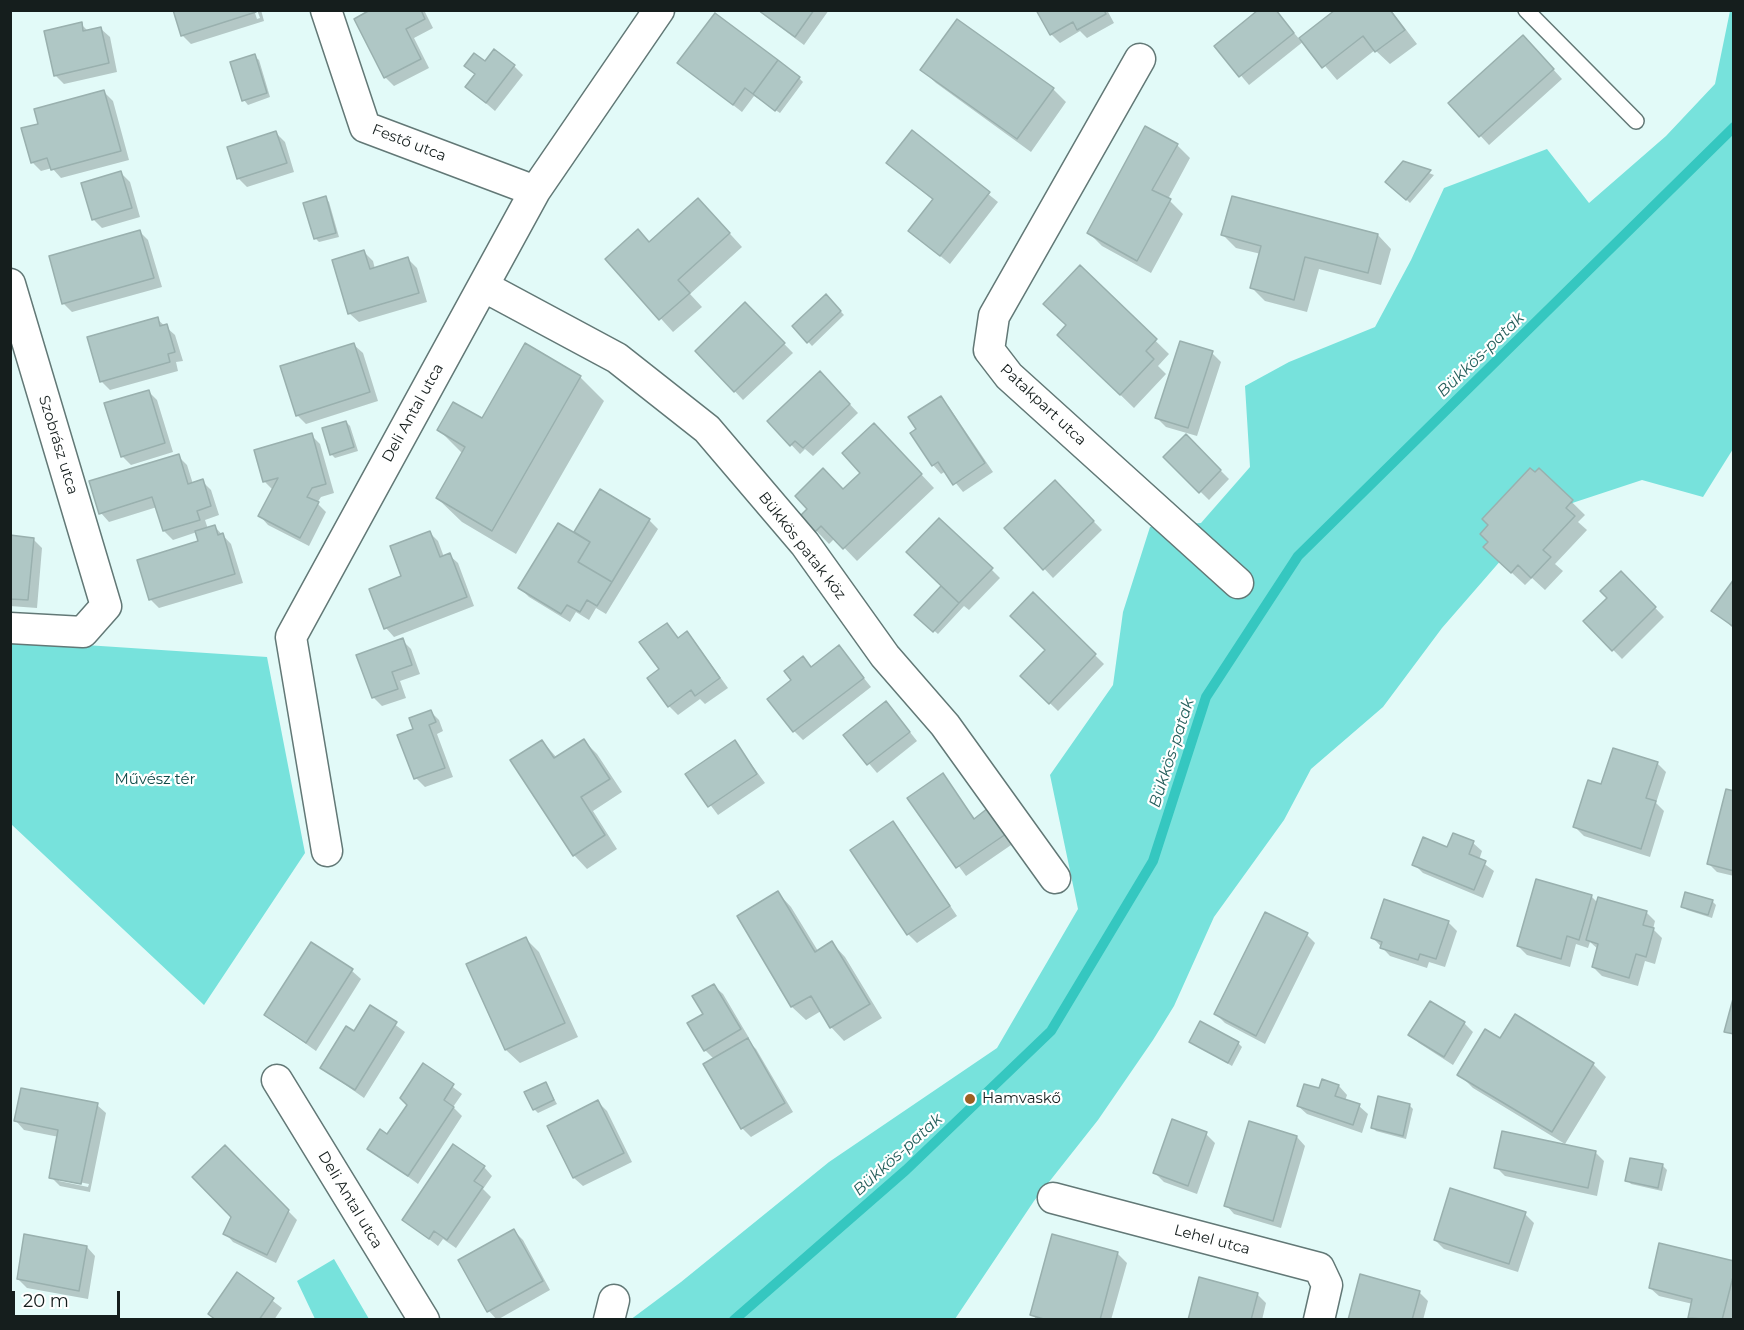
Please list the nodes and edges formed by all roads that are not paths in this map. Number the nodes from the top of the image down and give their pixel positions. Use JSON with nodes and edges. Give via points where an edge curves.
{"nodes":[{"id":1,"x":326,"y":10,"type":"edge"},
{"id":2,"x":659,"y":10,"type":"edge"},
{"id":3,"x":1526,"y":10,"type":"edge"},
{"id":4,"x":1140,"y":59,"type":"dead end"},
{"id":5,"x":1636,"y":121,"type":"dead end"},
{"id":6,"x":535,"y":191,"type":"junction"},
{"id":7,"x":10,"y":284,"type":"edge"},
{"id":8,"x":483,"y":286,"type":"junction"},
{"id":9,"x":1238,"y":583,"type":"dead end"},
{"id":10,"x":10,"y":628,"type":"edge"},
{"id":11,"x":327,"y":851,"type":"dead end"},
{"id":12,"x":1055,"y":878,"type":"dead end"},
{"id":13,"x":277,"y":1080,"type":"dead end"},
{"id":14,"x":1053,"y":1198,"type":"dead end"},
{"id":15,"x":424,"y":1320,"type":"edge"},
{"id":16,"x":1318,"y":1320,"type":"edge"}],
"edges":[{"from":1,"to":6,"type":"street","name":"Festő utca","via":[[365,127]]},
{"from":2,"to":6,"type":"street","name":"Deli Antal utca"},
{"from":3,"to":5,"type":"lane"},
{"from":4,"to":9,"type":"street","name":"Patakpart utca","via":[[994,316],[989,350],[1009,376]]},
{"from":6,"to":8,"type":"street","name":"Deli Antal utca"},
{"from":7,"to":10,"type":"street","name":"Szobrász utca","via":[[106,606],[83,632]]},
{"from":8,"to":11,"type":"street","name":"Deli Antal utca","via":[[291,637]]},
{"from":8,"to":12,"type":"street","name":"Bükkös patak köz","via":[[617,358],[707,429],[805,544],[885,656],[945,725]]},
{"from":13,"to":15,"type":"street","name":"Deli Antal utca"},
{"from":14,"to":16,"type":"street","name":"Lehel utca","via":[[1319,1268],[1327,1285]]}]}
